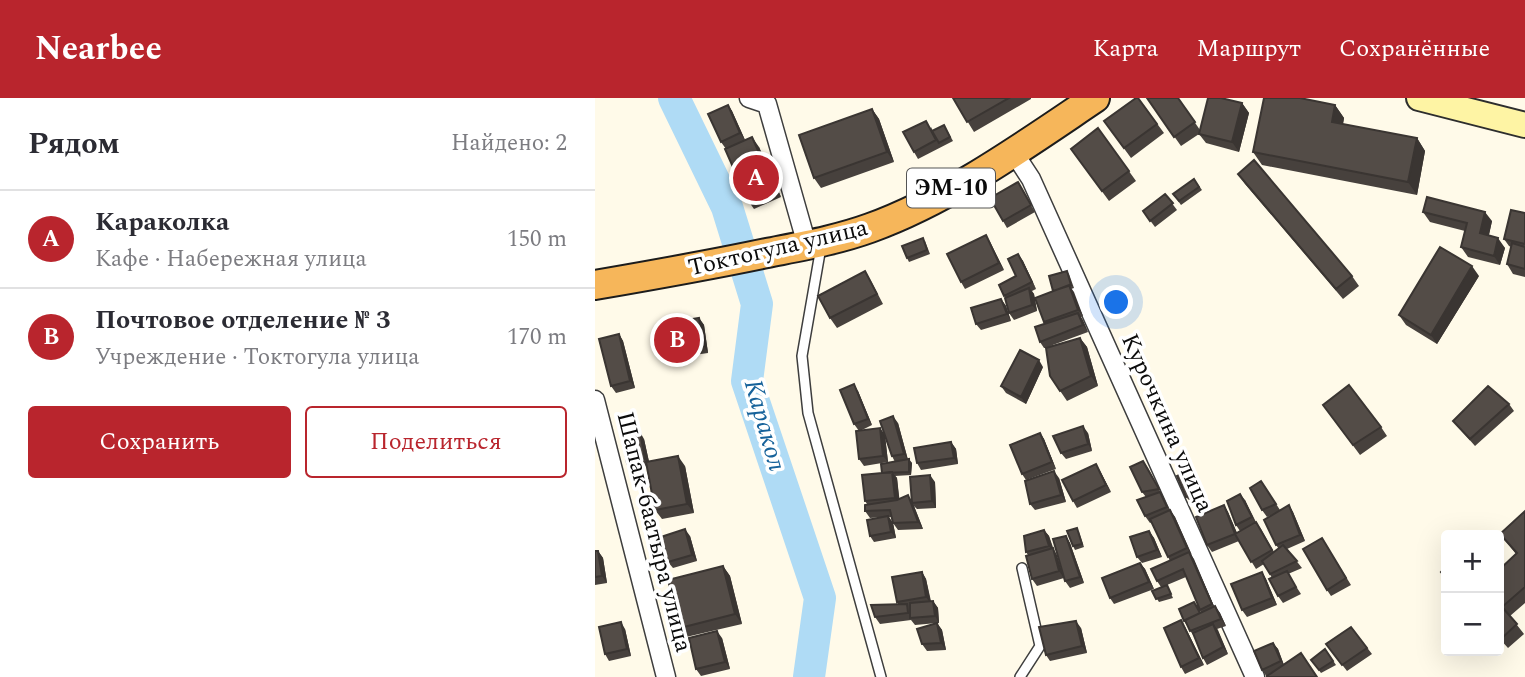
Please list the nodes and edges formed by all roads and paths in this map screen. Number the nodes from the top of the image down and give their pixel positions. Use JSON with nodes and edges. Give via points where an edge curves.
{"nodes":[{"id":1,"x":749,"y":98,"type":"edge"},
{"id":2,"x":1095,"y":98,"type":"edge"},
{"id":3,"x":1419,"y":98,"type":"edge"},
{"id":4,"x":1525,"y":125,"type":"edge"},
{"id":5,"x":1014,"y":153,"type":"junction"},
{"id":6,"x":807,"y":245,"type":"junction"},
{"id":7,"x":595,"y":285,"type":"edge"},
{"id":8,"x":595,"y":400,"type":"edge"},
{"id":9,"x":1022,"y":568,"type":"dead end"},
{"id":10,"x":666,"y":677,"type":"edge"},
{"id":11,"x":881,"y":677,"type":"edge"},
{"id":12,"x":1020,"y":677,"type":"edge"},
{"id":13,"x":1255,"y":677,"type":"edge"}],
"edges":[{"from":1,"to":6,"type":"street","via":[[767,104]]},
{"from":2,"to":5,"type":"highway","name":"Токтогула улица","number":"ЭМ-10"},
{"from":3,"to":4,"type":"main road"},
{"from":5,"to":6,"type":"highway","name":"Токтогула улица","number":"ЭМ-10","via":[[913,210],[870,228]]},
{"from":5,"to":13,"type":"street","name":"Курочкина улица","via":[[1031,179]]},
{"from":6,"to":7,"type":"highway","name":"Токтогула улица","number":"ЭМ-10"},
{"from":6,"to":11,"type":"lane","via":[[801,356],[808,413]]},
{"from":8,"to":10,"type":"street","name":"Шапак-баатыра улица"},
{"from":9,"to":12,"type":"lane","via":[[1040,646]]}]}
